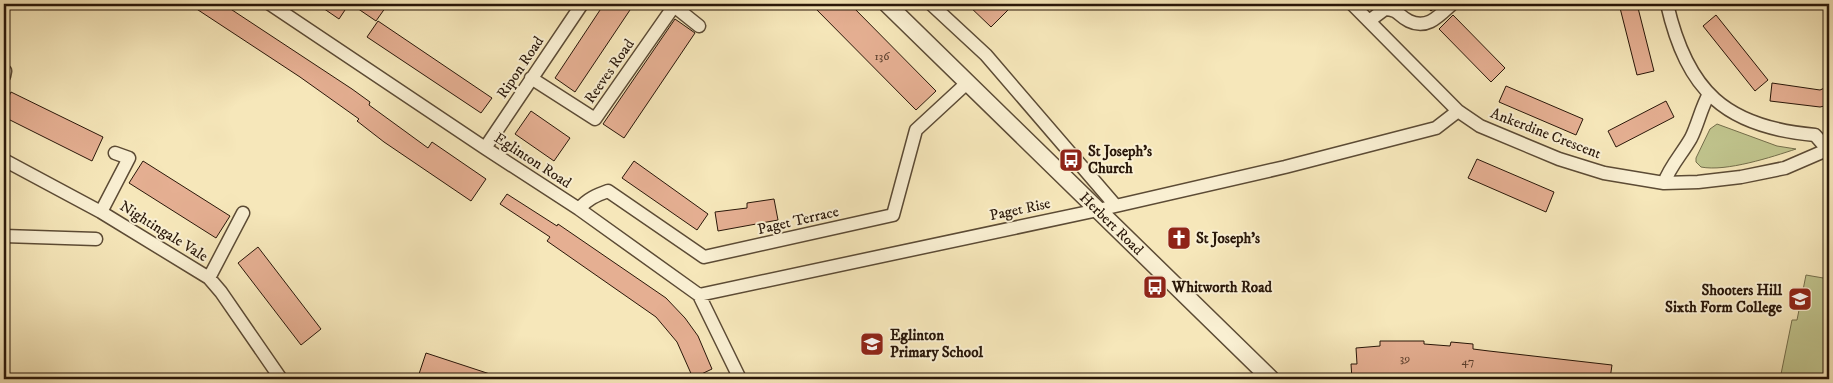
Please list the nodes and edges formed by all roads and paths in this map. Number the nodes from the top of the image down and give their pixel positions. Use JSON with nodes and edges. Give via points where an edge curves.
{"nodes":[{"id":1,"x":270,"y":4,"type":"edge"},
{"id":2,"x":582,"y":4,"type":"edge"},
{"id":3,"x":888,"y":4,"type":"edge"},
{"id":4,"x":931,"y":4,"type":"edge"},
{"id":5,"x":1352,"y":4,"type":"edge"},
{"id":6,"x":1452,"y":4,"type":"edge"},
{"id":7,"x":1667,"y":4,"type":"edge"},
{"id":8,"x":1369,"y":21,"type":"junction"},
{"id":9,"x":700,"y":26,"type":"dead end"},
{"id":10,"x":531,"y":78,"type":"junction"},
{"id":11,"x":968,"y":82,"type":"junction"},
{"id":12,"x":1709,"y":94,"type":"junction"},
{"id":13,"x":1458,"y":110,"type":"junction"},
{"id":14,"x":485,"y":148,"type":"junction"},
{"id":15,"x":1829,"y":150,"type":"edge"},
{"id":16,"x":115,"y":152,"type":"dead end"},
{"id":17,"x":4,"y":160,"type":"edge"},
{"id":18,"x":1664,"y":183,"type":"junction"},
{"id":19,"x":1115,"y":206,"type":"junction"},
{"id":20,"x":579,"y":209,"type":"junction"},
{"id":21,"x":1098,"y":210,"type":"junction"},
{"id":22,"x":101,"y":212,"type":"junction"},
{"id":23,"x":242,"y":213,"type":"dead end"},
{"id":24,"x":4,"y":236,"type":"edge"},
{"id":25,"x":96,"y":239,"type":"dead end"},
{"id":26,"x":209,"y":278,"type":"junction"},
{"id":27,"x":699,"y":295,"type":"junction"},
{"id":28,"x":281,"y":379,"type":"edge"},
{"id":29,"x":740,"y":379,"type":"edge"},
{"id":30,"x":1271,"y":379,"type":"edge"}],
"edges":[{"from":1,"to":14,"type":"street","name":"Eglinton Road"},
{"from":2,"to":10,"type":"street","name":"Ripon Road"},
{"from":3,"to":11,"type":"street","name":"Herbert Road"},
{"from":4,"to":19,"type":"street","name":"Herbert Road","via":[[986,54]]},
{"from":5,"to":8,"type":"street","name":"Ankerdine Crescent"},
{"from":6,"to":8,"type":"street","via":[[1434,21],[1421,24],[1408,20],[1395,10],[1385,9]]},
{"from":7,"to":12,"type":"street","via":[[1686,63]]},
{"from":8,"to":13,"type":"street","name":"Ankerdine Crescent"},
{"from":9,"to":10,"type":"street","name":"Reeves Road","via":[[674,6],[595,119]]},
{"from":10,"to":14,"type":"street","name":"Ripon Road"},
{"from":11,"to":20,"type":"street","name":"Paget Terrace","via":[[916,130],[893,215],[704,257],[608,191],[595,196]]},
{"from":11,"to":21,"type":"street","name":"Herbert Road"},
{"from":12,"to":15,"type":"street","via":[[1728,110],[1759,125],[1815,135]]},
{"from":12,"to":18,"type":"street","via":[[1691,138]]},
{"from":13,"to":18,"type":"street","name":"Ankerdine Crescent","via":[[1480,126],[1559,159],[1604,173]]},
{"from":13,"to":19,"type":"street","name":"Paget Rise","via":[[1436,128]]},
{"from":14,"to":20,"type":"street","name":"Eglinton Road"},
{"from":15,"to":18,"type":"street","name":"Ankerdine Crescent","via":[[1785,168],[1741,177]]},
{"from":16,"to":22,"type":"street","name":"Nightingale Vale","via":[[129,158]]},
{"from":17,"to":22,"type":"street","name":"Nightingale Vale"},
{"from":19,"to":21,"type":"street","name":"Paget Rise"},
{"from":20,"to":27,"type":"street","name":"Eglinton Road"},
{"from":21,"to":27,"type":"street","name":"Paget Rise"},
{"from":21,"to":30,"type":"street","name":"Herbert Road"},
{"from":22,"to":26,"type":"street","name":"Nightingale Vale"},
{"from":23,"to":26,"type":"street","name":"Nightingale Vale"},
{"from":24,"to":25,"type":"street"},
{"from":26,"to":28,"type":"street","name":"Nightingale Vale"},
{"from":27,"to":29,"type":"street","name":"Eglinton Road"}]}
